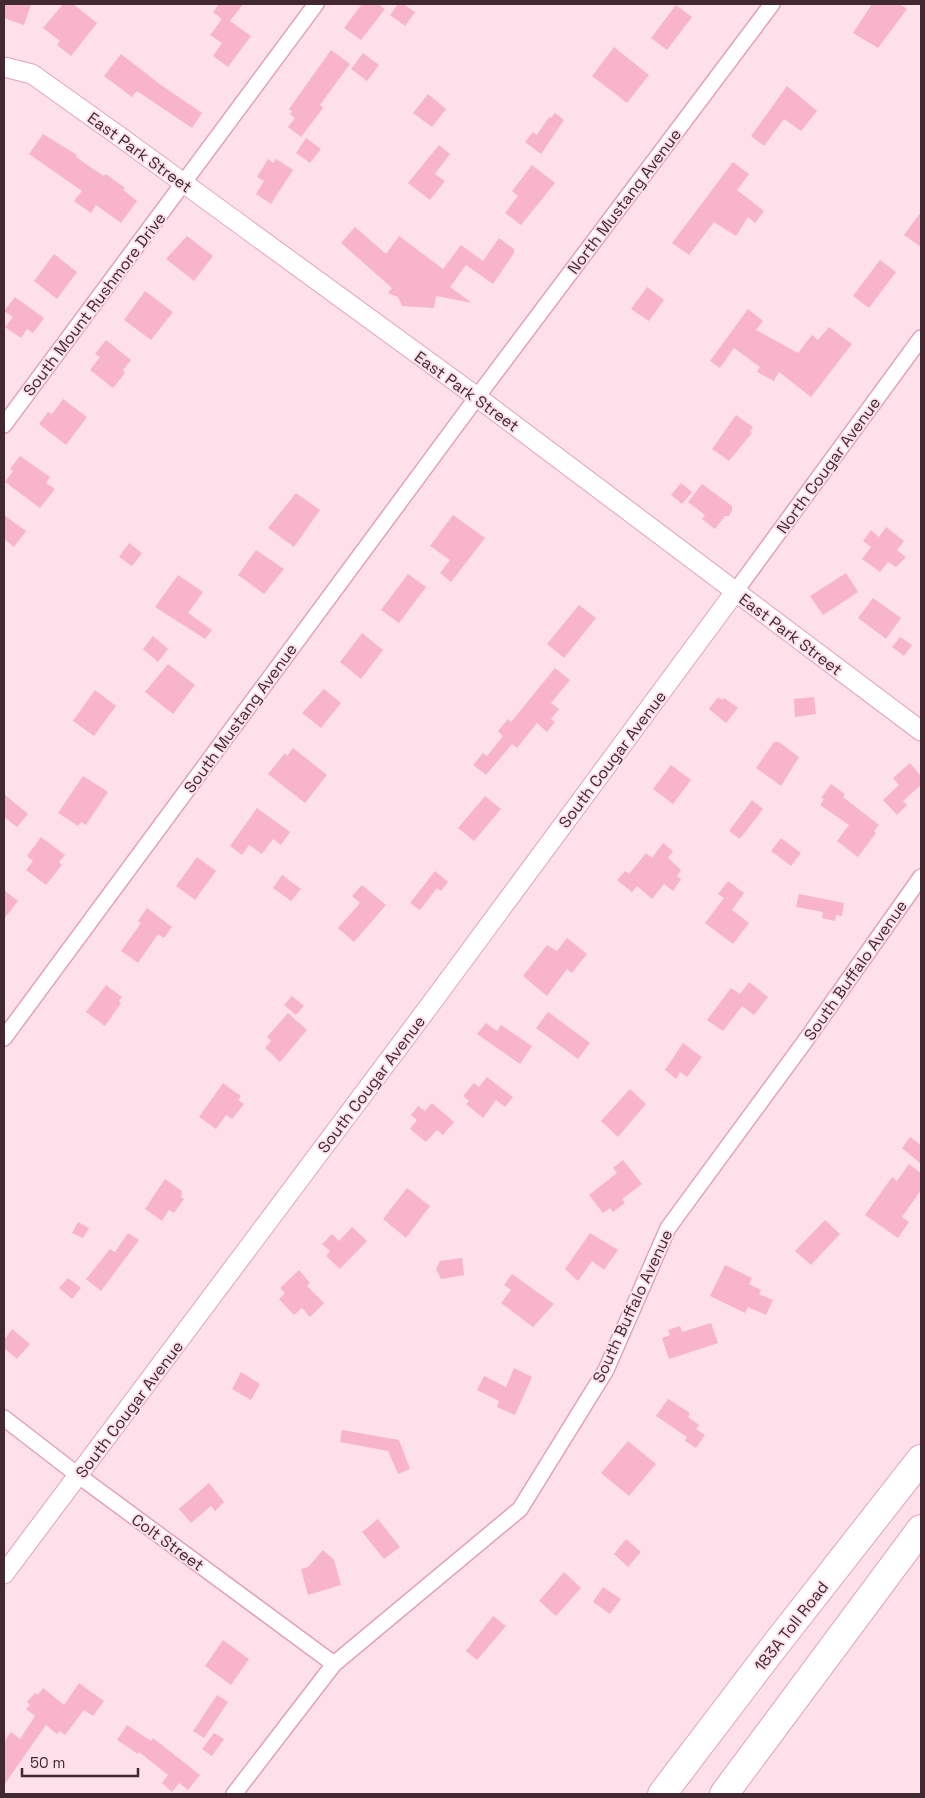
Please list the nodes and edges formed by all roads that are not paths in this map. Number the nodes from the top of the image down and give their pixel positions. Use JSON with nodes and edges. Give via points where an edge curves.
{"nodes":[{"id":1,"x":316,"y":4,"type":"edge"},
{"id":2,"x":772,"y":4,"type":"edge"},
{"id":3,"x":4,"y":67,"type":"edge"},
{"id":4,"x":183,"y":183,"type":"junction"},
{"id":5,"x":921,"y":338,"type":"edge"},
{"id":6,"x":477,"y":398,"type":"junction"},
{"id":7,"x":4,"y":426,"type":"edge"},
{"id":8,"x":735,"y":592,"type":"junction"},
{"id":9,"x":921,"y":730,"type":"edge"},
{"id":10,"x":921,"y":877,"type":"edge"},
{"id":11,"x":4,"y":1038,"type":"edge"},
{"id":12,"x":4,"y":1418,"type":"edge"},
{"id":13,"x":921,"y":1459,"type":"edge"},
{"id":14,"x":79,"y":1476,"type":"junction"},
{"id":15,"x":921,"y":1528,"type":"edge"},
{"id":16,"x":4,"y":1574,"type":"edge"},
{"id":17,"x":334,"y":1664,"type":"junction"},
{"id":18,"x":234,"y":1794,"type":"edge"},
{"id":19,"x":662,"y":1794,"type":"edge"},
{"id":20,"x":724,"y":1794,"type":"edge"}],
"edges":[{"from":1,"to":4,"type":"street","name":"South Mount Rushmore Drive"},
{"from":2,"to":6,"type":"street","name":"North Mustang Avenue"},
{"from":3,"to":4,"type":"street","name":"East Park Street","via":[[32,74]]},
{"from":4,"to":6,"type":"street","name":"East Park Street"},
{"from":4,"to":7,"type":"street","name":"South Mount Rushmore Drive"},
{"from":5,"to":8,"type":"street","name":"North Cougar Avenue"},
{"from":6,"to":8,"type":"street","name":"East Park Street"},
{"from":6,"to":11,"type":"street","name":"South Mustang Avenue"},
{"from":8,"to":9,"type":"street","name":"East Park Street"},
{"from":8,"to":14,"type":"street","name":"South Cougar Avenue"},
{"from":10,"to":17,"type":"street","name":"South Buffalo Avenue","via":[[668,1228],[606,1370],[520,1509]]},
{"from":12,"to":14,"type":"street","name":"Colt Street"},
{"from":13,"to":19,"type":"highway","name":"183A Toll Road"},
{"from":14,"to":16,"type":"street","name":"South Cougar Avenue"},
{"from":14,"to":17,"type":"street","name":"Colt Street"},
{"from":15,"to":20,"type":"highway"},
{"from":17,"to":18,"type":"street","name":"South Buffalo Avenue"}]}
